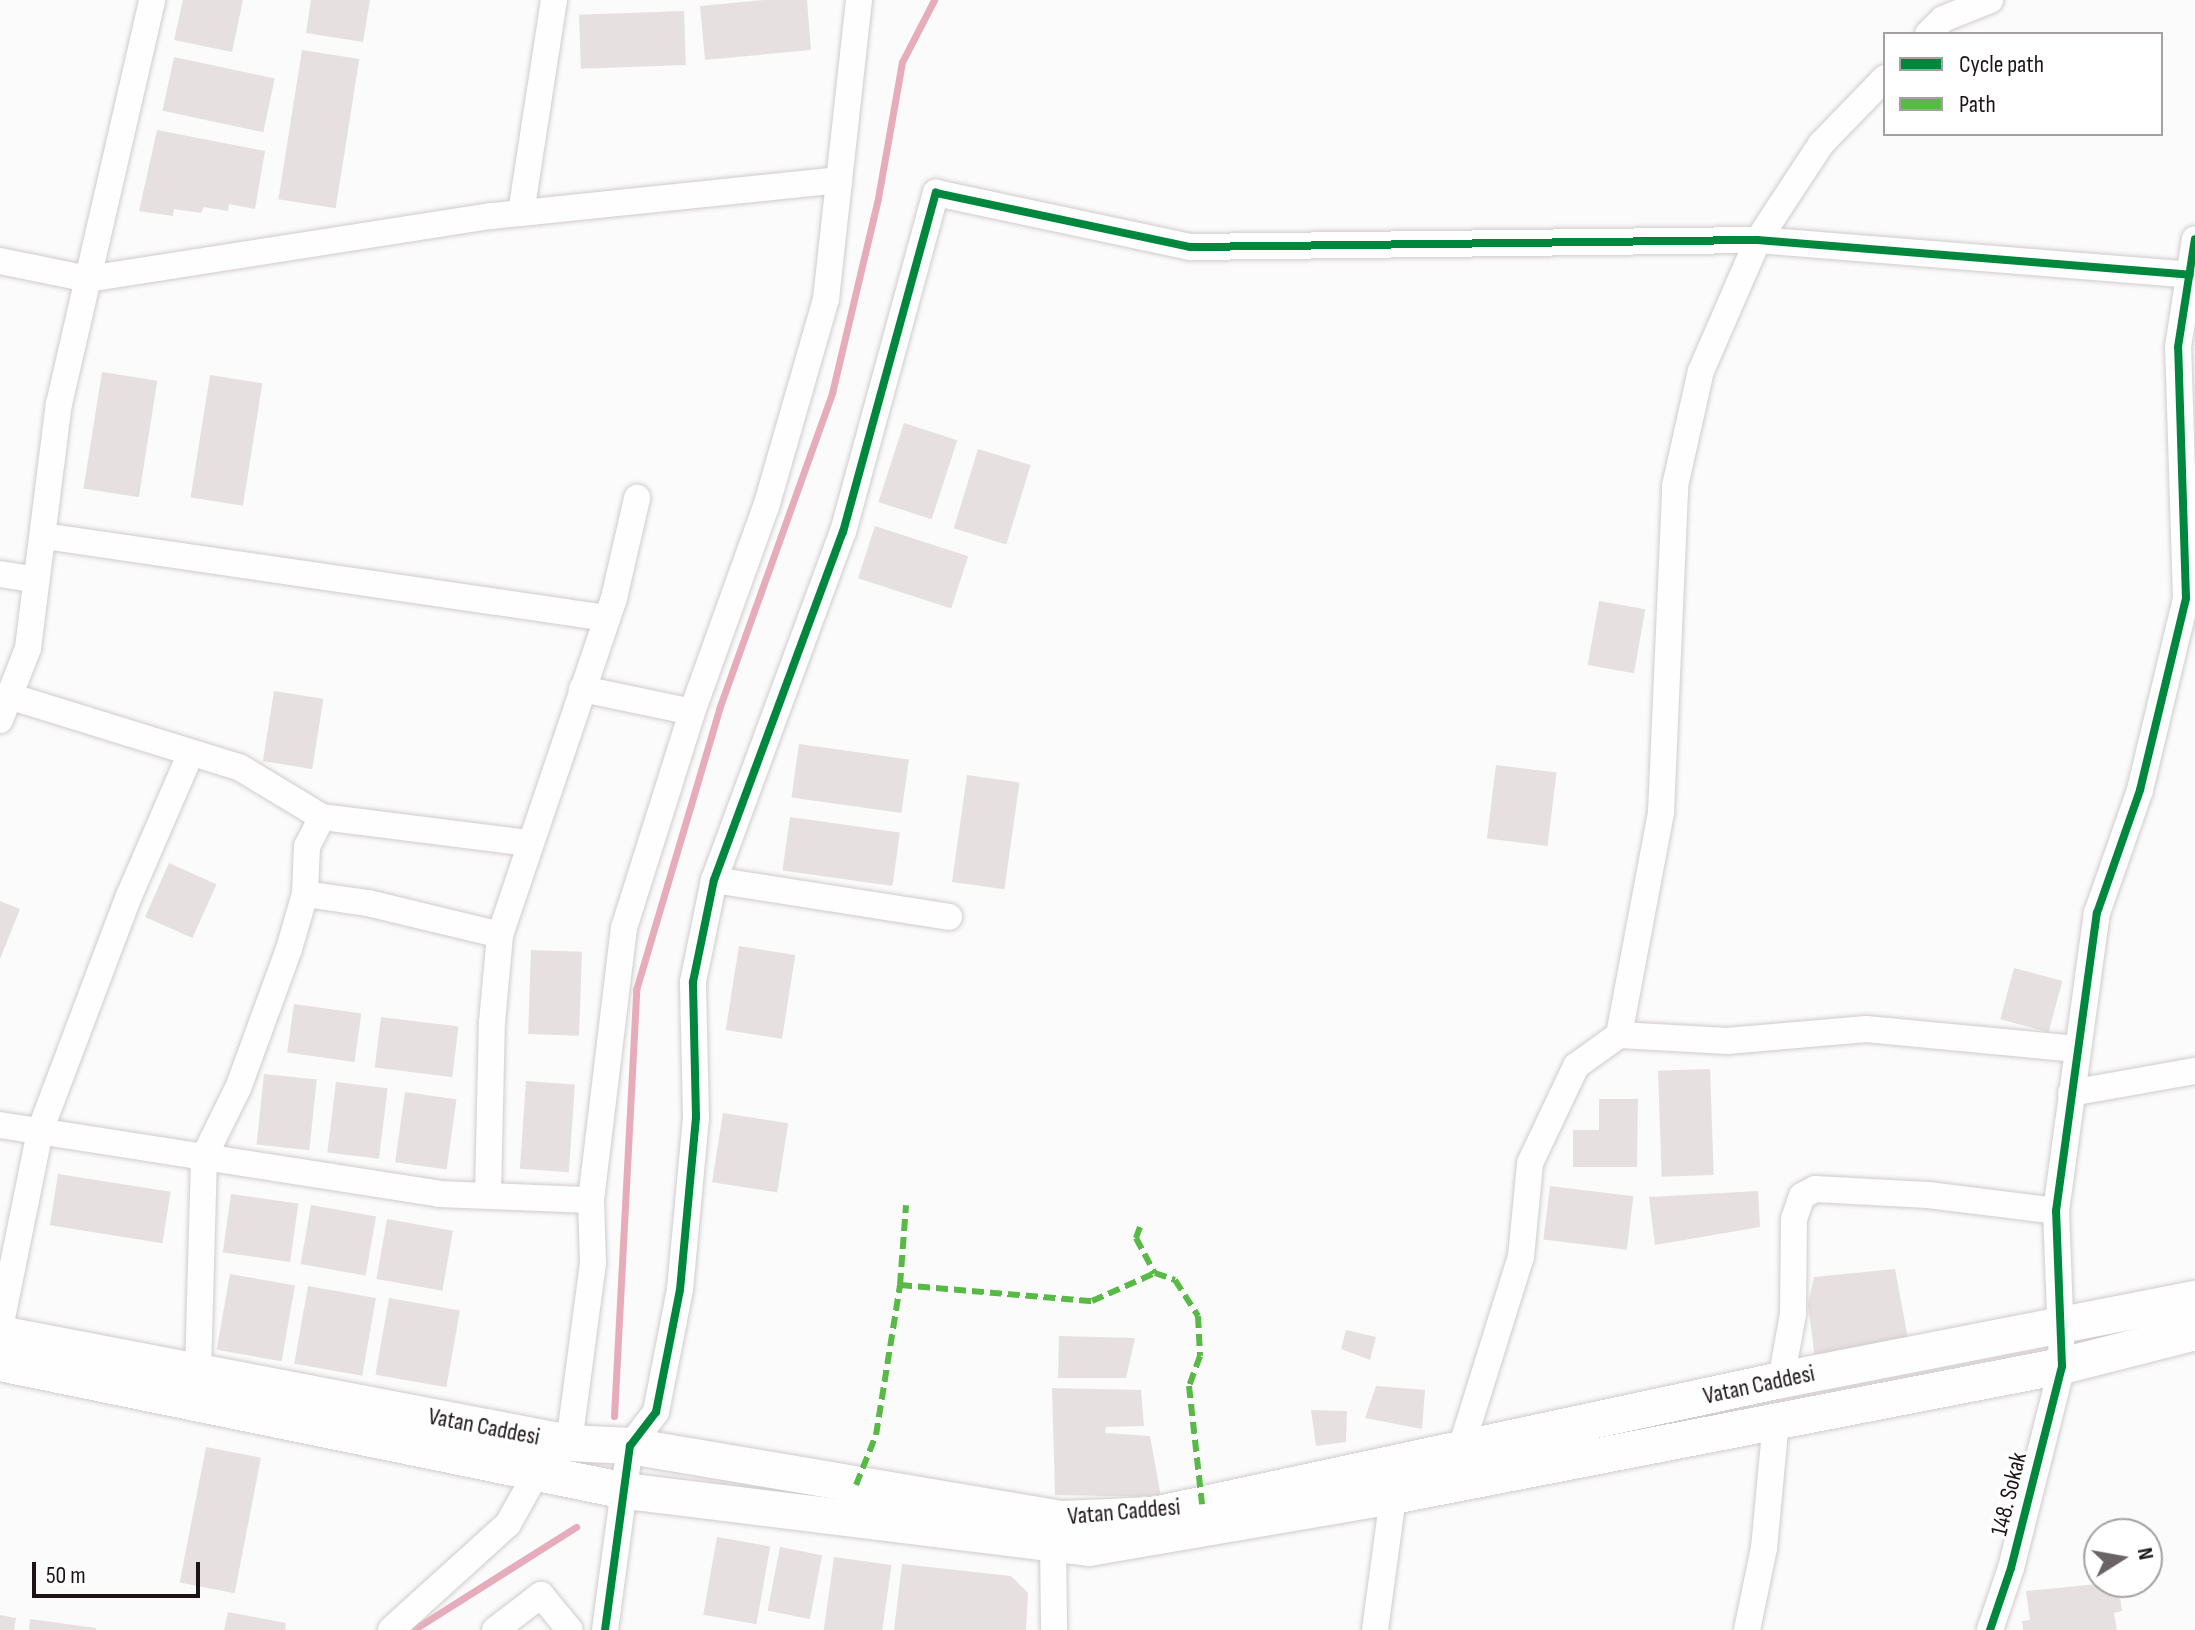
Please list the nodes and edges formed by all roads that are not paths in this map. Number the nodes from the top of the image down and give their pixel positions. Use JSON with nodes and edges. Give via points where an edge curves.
{"nodes":[{"id":1,"x":152,"y":0,"type":"edge"},
{"id":2,"x":554,"y":0,"type":"edge"},
{"id":3,"x":859,"y":0,"type":"edge"},
{"id":4,"x":1990,"y":0,"type":"edge"},
{"id":5,"x":1930,"y":32,"type":"edge"},
{"id":6,"x":1883,"y":80,"type":"edge"},
{"id":7,"x":839,"y":180,"type":"junction"},
{"id":8,"x":521,"y":213,"type":"junction"},
{"id":9,"x":2195,"y":239,"type":"edge"},
{"id":10,"x":1758,"y":240,"type":"junction"},
{"id":11,"x":0,"y":261,"type":"edge"},
{"id":12,"x":2190,"y":275,"type":"junction"},
{"id":13,"x":88,"y":279,"type":"junction"},
{"id":14,"x":637,"y":498,"type":"dead end"},
{"id":15,"x":44,"y":536,"type":"junction"},
{"id":16,"x":0,"y":574,"type":"edge"},
{"id":17,"x":37,"y":580,"type":"junction"},
{"id":18,"x":607,"y":618,"type":"junction"},
{"id":19,"x":582,"y":689,"type":"junction"},
{"id":20,"x":5,"y":708,"type":"edge"},
{"id":21,"x":692,"y":712,"type":"junction"},
{"id":22,"x":191,"y":753,"type":"junction"},
{"id":23,"x":322,"y":817,"type":"junction"},
{"id":24,"x":528,"y":843,"type":"junction"},
{"id":25,"x":714,"y":880,"type":"junction"},
{"id":26,"x":305,"y":894,"type":"junction"},
{"id":27,"x":949,"y":917,"type":"dead end"},
{"id":28,"x":500,"y":935,"type":"junction"},
{"id":29,"x":1619,"y":1035,"type":"junction"},
{"id":30,"x":2077,"y":1049,"type":"junction"},
{"id":31,"x":2195,"y":1071,"type":"edge"},
{"id":32,"x":2071,"y":1093,"type":"junction"},
{"id":33,"x":0,"y":1125,"type":"edge"},
{"id":34,"x":40,"y":1131,"type":"junction"},
{"id":35,"x":204,"y":1157,"type":"junction"},
{"id":36,"x":488,"y":1194,"type":"junction"},
{"id":37,"x":591,"y":1200,"type":"junction"},
{"id":38,"x":2056,"y":1211,"type":"junction"},
{"id":39,"x":2195,"y":1299,"type":"edge"},
{"id":40,"x":2061,"y":1326,"type":"junction"},
{"id":41,"x":0,"y":1331,"type":"edge"},
{"id":42,"x":2195,"y":1332,"type":"edge"},
{"id":43,"x":0,"y":1363,"type":"edge"},
{"id":44,"x":2062,"y":1366,"type":"junction"},
{"id":45,"x":198,"y":1373,"type":"junction"},
{"id":46,"x":1781,"y":1380,"type":"junction"},
{"id":47,"x":1776,"y":1421,"type":"junction"},
{"id":48,"x":569,"y":1443,"type":"junction"},
{"id":49,"x":630,"y":1446,"type":"junction"},
{"id":50,"x":1461,"y":1448,"type":"junction"},
{"id":51,"x":538,"y":1470,"type":"junction"},
{"id":52,"x":626,"y":1491,"type":"junction"},
{"id":53,"x":1393,"y":1496,"type":"junction"},
{"id":54,"x":1053,"y":1544,"type":"junction"},
{"id":55,"x":391,"y":1630,"type":"edge"},
{"id":56,"x":495,"y":1630,"type":"edge"},
{"id":57,"x":570,"y":1630,"type":"edge"},
{"id":58,"x":605,"y":1630,"type":"edge"},
{"id":59,"x":1054,"y":1630,"type":"edge"},
{"id":60,"x":1375,"y":1630,"type":"edge"},
{"id":61,"x":1747,"y":1630,"type":"edge"},
{"id":62,"x":1990,"y":1630,"type":"edge"}],
"edges":[{"from":1,"to":13,"type":"street"},
{"from":2,"to":8,"type":"street"},
{"from":3,"to":7,"type":"street"},
{"from":4,"to":5,"type":"street","via":[[1943,19]]},
{"from":6,"to":10,"type":"street","via":[[1821,144]]},
{"from":7,"to":8,"type":"street"},
{"from":7,"to":21,"type":"street","via":[[826,299],[766,507]]},
{"from":8,"to":13,"type":"street"},
{"from":9,"to":12,"type":"street","name":"148. Sokak"},
{"from":10,"to":12,"type":"street"},
{"from":10,"to":25,"type":"street","via":[[1190,247],[936,193],[843,532]]},
{"from":10,"to":29,"type":"street","via":[[1701,371],[1675,486],[1661,813]]},
{"from":11,"to":13,"type":"street"},
{"from":12,"to":30,"type":"street","name":"148. Sokak","via":[[2178,347],[2186,598],[2140,790],[2097,913]]},
{"from":13,"to":15,"type":"street","via":[[59,404]]},
{"from":14,"to":18,"type":"street"},
{"from":15,"to":17,"type":"street"},
{"from":15,"to":18,"type":"street"},
{"from":16,"to":17,"type":"street"},
{"from":17,"to":20,"type":"street","via":[[28,648]]},
{"from":18,"to":19,"type":"street"},
{"from":19,"to":21,"type":"street"},
{"from":19,"to":24,"type":"street"},
{"from":20,"to":22,"type":"street"},
{"from":21,"to":37,"type":"street","via":[[624,928]]},
{"from":22,"to":23,"type":"street","via":[[239,767]]},
{"from":22,"to":34,"type":"street","via":[[129,896]]},
{"from":23,"to":24,"type":"street"},
{"from":23,"to":26,"type":"street","via":[[307,846]]},
{"from":24,"to":28,"type":"street"},
{"from":25,"to":27,"type":"street"},
{"from":25,"to":49,"type":"street","via":[[693,982],[696,1117],[680,1290],[656,1412]]},
{"from":26,"to":28,"type":"street","via":[[368,903]]},
{"from":26,"to":35,"type":"street","via":[[238,1088]]},
{"from":28,"to":36,"type":"street"},
{"from":29,"to":30,"type":"street","via":[[1727,1041],[1866,1029]]},
{"from":29,"to":50,"type":"street","via":[[1576,1066],[1530,1163],[1521,1257]]},
{"from":30,"to":32,"type":"street","name":"148. Sokak"},
{"from":31,"to":32,"type":"street"},
{"from":32,"to":38,"type":"street","name":"148. Sokak"},
{"from":33,"to":34,"type":"street"},
{"from":34,"to":35,"type":"street"},
{"from":34,"to":41,"type":"street"},
{"from":35,"to":36,"type":"street","via":[[439,1194]]},
{"from":35,"to":45,"type":"street"},
{"from":36,"to":37,"type":"street"},
{"from":37,"to":48,"type":"street","via":[[593,1263]]},
{"from":38,"to":40,"type":"street","name":"148. Sokak"},
{"from":38,"to":46,"type":"street","via":[[1928,1195],[1815,1189],[1802,1196],[1794,1219],[1793,1314]]},
{"from":39,"to":40,"type":"main road","name":"Vatan Caddesi"},
{"from":40,"to":44,"type":"street","name":"148. Sokak"},
{"from":40,"to":46,"type":"main road","name":"Vatan Caddesi"},
{"from":41,"to":45,"type":"main road","name":"Vatan Caddesi"},
{"from":42,"to":44,"type":"main road","name":"Vatan Caddesi"},
{"from":43,"to":51,"type":"main road","name":"Vatan Caddesi"},
{"from":44,"to":47,"type":"main road","name":"Vatan Caddesi"},
{"from":44,"to":62,"type":"street","name":"148. Sokak"},
{"from":45,"to":48,"type":"main road","name":"Vatan Caddesi"},
{"from":46,"to":50,"type":"main road","name":"Vatan Caddesi"},
{"from":47,"to":53,"type":"main road","name":"Vatan Caddesi"},
{"from":47,"to":61,"type":"street","via":[[1764,1548]]},
{"from":48,"to":49,"type":"main road","name":"Vatan Caddesi"},
{"from":49,"to":50,"type":"main road","name":"Vatan Caddesi","via":[[1063,1519],[1154,1515]]},
{"from":49,"to":52,"type":"street"},
{"from":51,"to":52,"type":"main road","name":"Vatan Caddesi"},
{"from":51,"to":55,"type":"street","via":[[508,1524]]},
{"from":52,"to":54,"type":"main road","name":"Vatan Caddesi"},
{"from":52,"to":58,"type":"street"},
{"from":53,"to":54,"type":"main road","name":"Vatan Caddesi","via":[[1089,1548]]},
{"from":53,"to":60,"type":"street"},
{"from":54,"to":59,"type":"street"},
{"from":56,"to":57,"type":"street","via":[[541,1595]]}]}
